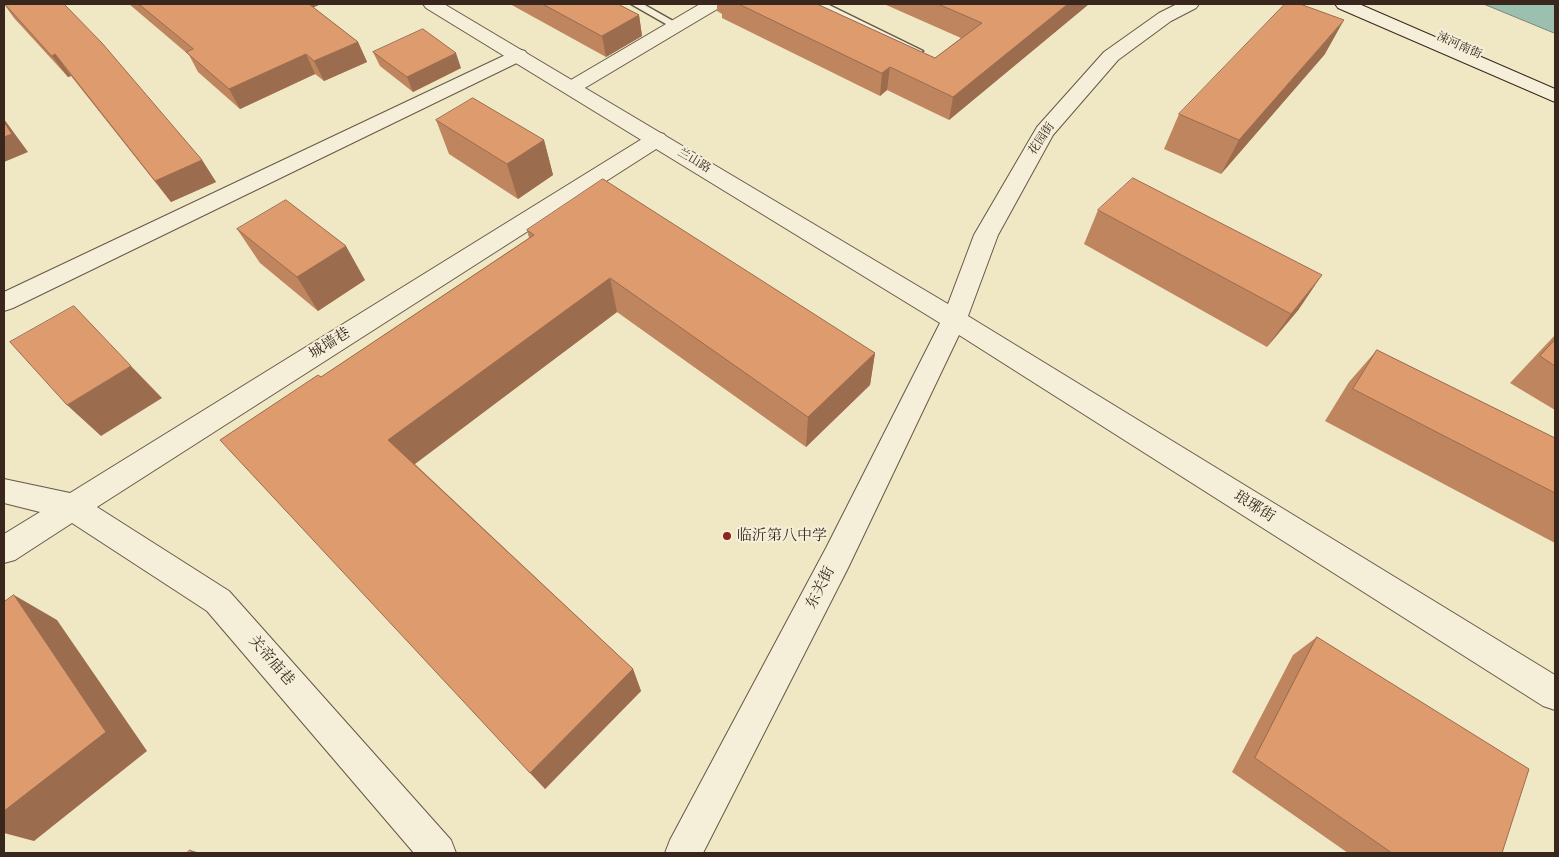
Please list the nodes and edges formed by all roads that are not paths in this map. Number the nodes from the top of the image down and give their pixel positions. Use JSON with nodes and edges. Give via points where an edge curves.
{"nodes":[{"id":1,"x":432,"y":4,"type":"edge"},
{"id":2,"x":636,"y":4,"type":"edge"},
{"id":3,"x":714,"y":4,"type":"edge"},
{"id":4,"x":820,"y":4,"type":"edge"},
{"id":5,"x":1190,"y":4,"type":"edge"},
{"id":6,"x":1344,"y":4,"type":"edge"},
{"id":7,"x":1362,"y":4,"type":"edge"},
{"id":8,"x":677,"y":26,"type":"junction"},
{"id":9,"x":922,"y":53,"type":"edge"},
{"id":10,"x":518,"y":55,"type":"junction"},
{"id":11,"x":571,"y":88,"type":"junction"},
{"id":12,"x":1555,"y":88,"type":"edge"},
{"id":13,"x":1555,"y":96,"type":"edge"},
{"id":14,"x":657,"y":139,"type":"junction"},
{"id":15,"x":4,"y":302,"type":"edge"},
{"id":16,"x":954,"y":320,"type":"junction"},
{"id":17,"x":4,"y":491,"type":"edge"},
{"id":18,"x":71,"y":506,"type":"junction"},
{"id":19,"x":4,"y":550,"type":"edge"},
{"id":20,"x":1555,"y":694,"type":"edge"},
{"id":21,"x":438,"y":853,"type":"edge"},
{"id":22,"x":683,"y":853,"type":"edge"}],
"edges":[{"from":1,"to":10,"type":"street","name":"兰山路"},
{"from":2,"to":8,"type":"lane"},
{"from":3,"to":8,"type":"street"},
{"from":4,"to":9,"type":"lane"},
{"from":5,"to":16,"type":"street","name":"花园街","via":[[1165,16],[1111,56],[1044,132],[986,235]]},
{"from":6,"to":13,"type":"street"},
{"from":7,"to":12,"type":"street","name":"涑河南街"},
{"from":8,"to":11,"type":"street"},
{"from":10,"to":11,"type":"street","name":"兰山路"},
{"from":10,"to":15,"type":"street"},
{"from":11,"to":14,"type":"street","name":"兰山路"},
{"from":14,"to":16,"type":"street","name":"兰山路"},
{"from":14,"to":18,"type":"street","name":"城墙巷"},
{"from":16,"to":20,"type":"street","name":"琅琊街"},
{"from":16,"to":22,"type":"street","name":"东关街","via":[[837,558]]},
{"from":17,"to":18,"type":"street"},
{"from":18,"to":19,"type":"street","name":"城墙巷"},
{"from":18,"to":21,"type":"street","name":"关帝庙巷","via":[[218,601]]}]}
